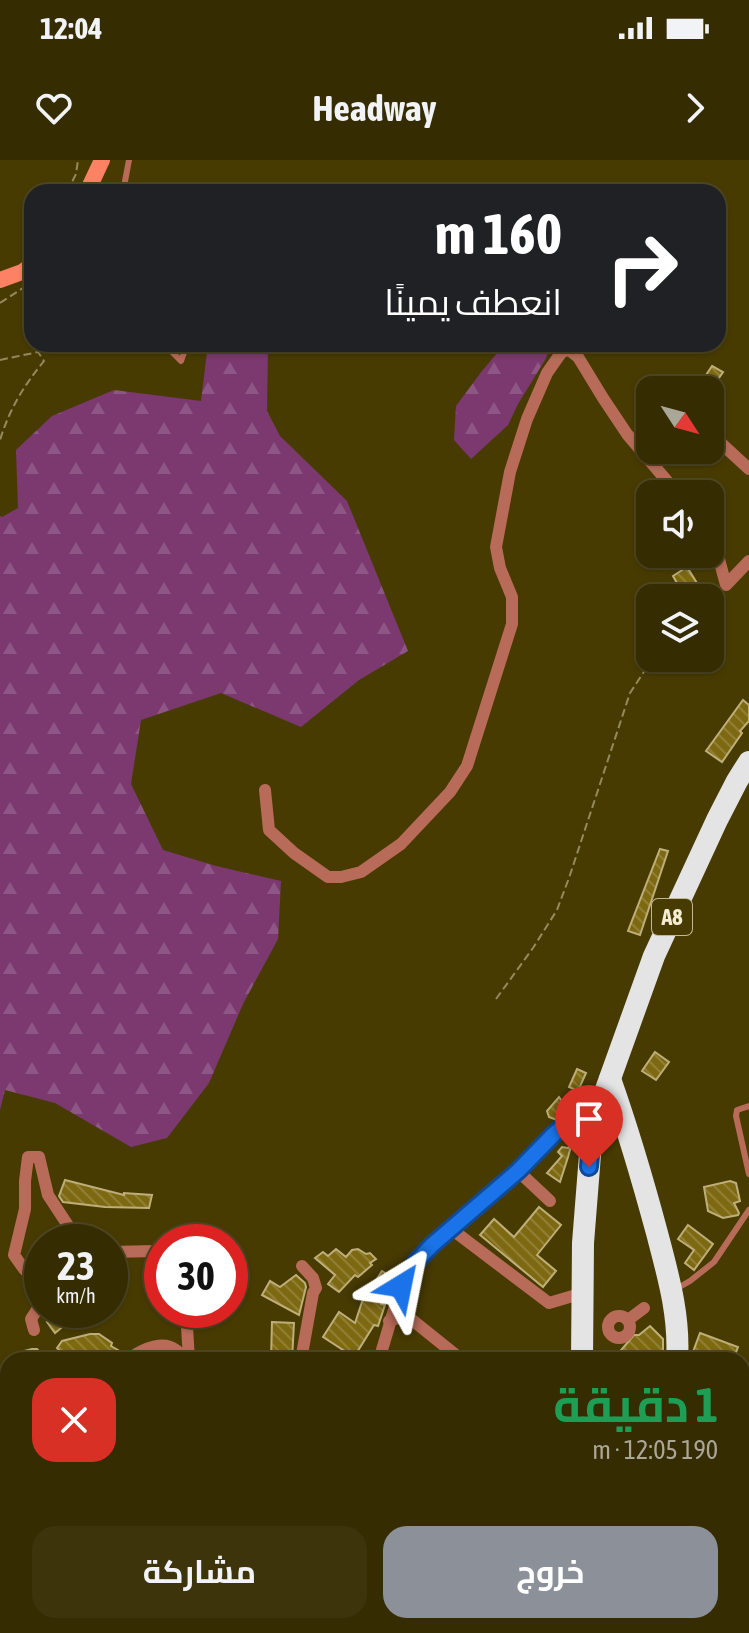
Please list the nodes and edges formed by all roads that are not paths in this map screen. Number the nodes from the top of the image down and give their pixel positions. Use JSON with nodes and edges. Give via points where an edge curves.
{"nodes":[{"id":1,"x":102,"y":160,"type":"edge"},
{"id":2,"x":129,"y":160,"type":"edge"},
{"id":3,"x":91,"y":184,"type":"edge"},
{"id":4,"x":124,"y":184,"type":"edge"},
{"id":5,"x":24,"y":271,"type":"edge"},
{"id":6,"x":0,"y":280,"type":"edge"},
{"id":7,"x":172,"y":352,"type":"edge"},
{"id":8,"x":184,"y":352,"type":"edge"},
{"id":9,"x":563,"y":352,"type":"edge"},
{"id":10,"x":572,"y":352,"type":"edge"},
{"id":11,"x":724,"y":446,"type":"edge"},
{"id":12,"x":749,"y":469,"type":"edge"},
{"id":13,"x":666,"y":480,"type":"edge"},
{"id":14,"x":749,"y":561,"type":"edge"},
{"id":15,"x":721,"y":568,"type":"edge"},
{"id":16,"x":745,"y":779,"type":"edge"},
{"id":17,"x":265,"y":790,"type":"dead end"},
{"id":18,"x":610,"y":1079,"type":"junction"},
{"id":19,"x":749,"y":1106,"type":"edge"},
{"id":20,"x":595,"y":1120,"type":"junction"},
{"id":21,"x":626,"y":1124,"type":"junction"},
{"id":22,"x":518,"y":1171,"type":"junction"},
{"id":23,"x":749,"y":1174,"type":"edge"},
{"id":24,"x":550,"y":1201,"type":"dead end"},
{"id":25,"x":749,"y":1210,"type":"edge"},
{"id":26,"x":67,"y":1224,"type":"edge"},
{"id":27,"x":450,"y":1228,"type":"junction"},
{"id":28,"x":302,"y":1266,"type":"dead end"},
{"id":29,"x":24,"y":1269,"type":"edge"},
{"id":30,"x":673,"y":1291,"type":"junction"},
{"id":31,"x":583,"y":1293,"type":"junction"},
{"id":32,"x":644,"y":1308,"type":"dead end"},
{"id":33,"x":582,"y":1317,"type":"junction"},
{"id":34,"x":389,"y":1321,"type":"junction"},
{"id":35,"x":186,"y":1328,"type":"edge"},
{"id":36,"x":139,"y":1352,"type":"edge"},
{"id":37,"x":178,"y":1352,"type":"edge"},
{"id":38,"x":187,"y":1352,"type":"edge"},
{"id":39,"x":302,"y":1352,"type":"edge"},
{"id":40,"x":381,"y":1352,"type":"edge"},
{"id":41,"x":452,"y":1352,"type":"edge"},
{"id":42,"x":582,"y":1352,"type":"edge"},
{"id":43,"x":677,"y":1352,"type":"edge"}],
"edges":[{"from":1,"to":3,"type":"street"},
{"from":2,"to":4,"type":"lane"},
{"from":5,"to":6,"type":"street"},
{"from":7,"to":8,"type":"lane","via":[[181,361]]},
{"from":9,"to":17,"type":"street","via":[[532,407],[510,472],[496,547],[512,597],[512,624],[467,766],[450,792],[401,844],[361,872],[328,877],[269,830]]},
{"from":10,"to":13,"type":"street","via":[[627,434]]},
{"from":11,"to":12,"type":"street"},
{"from":14,"to":15,"type":"street","via":[[726,585]]},
{"from":16,"to":18,"type":"highway","number":"A8","via":[[654,956]]},
{"from":18,"to":20,"type":"highway","number":"A8"},
{"from":18,"to":21,"type":"highway"},
{"from":19,"to":23,"type":"lane","via":[[737,1110],[736,1116]]},
{"from":20,"to":21,"type":"highway","via":[[607,1116]]},
{"from":20,"to":22,"type":"street","via":[[568,1122]]},
{"from":20,"to":31,"type":"highway","number":"A8"},
{"from":21,"to":30,"type":"highway"},
{"from":22,"to":24,"type":"street"},
{"from":22,"to":27,"type":"street"},
{"from":25,"to":30,"type":"lane","via":[[714,1262]]},
{"from":26,"to":29,"type":"street","via":[[48,1195],[39,1157],[28,1157],[25,1209],[14,1255]]},
{"from":27,"to":31,"type":"street","via":[[549,1303]]},
{"from":27,"to":34,"type":"street","via":[[416,1262]]},
{"from":28,"to":39,"type":"street","via":[[316,1288]]},
{"from":30,"to":43,"type":"highway"},
{"from":31,"to":33,"type":"highway","number":"A8"},
{"from":32,"to":33,"type":"street","via":[[628,1320]]},
{"from":33,"to":42,"type":"highway","number":"A8"},
{"from":34,"to":40,"type":"street"},
{"from":34,"to":41,"type":"street","via":[[406,1315]]},
{"from":35,"to":38,"type":"street"},
{"from":36,"to":37,"type":"street","via":[[166,1346]]}]}
